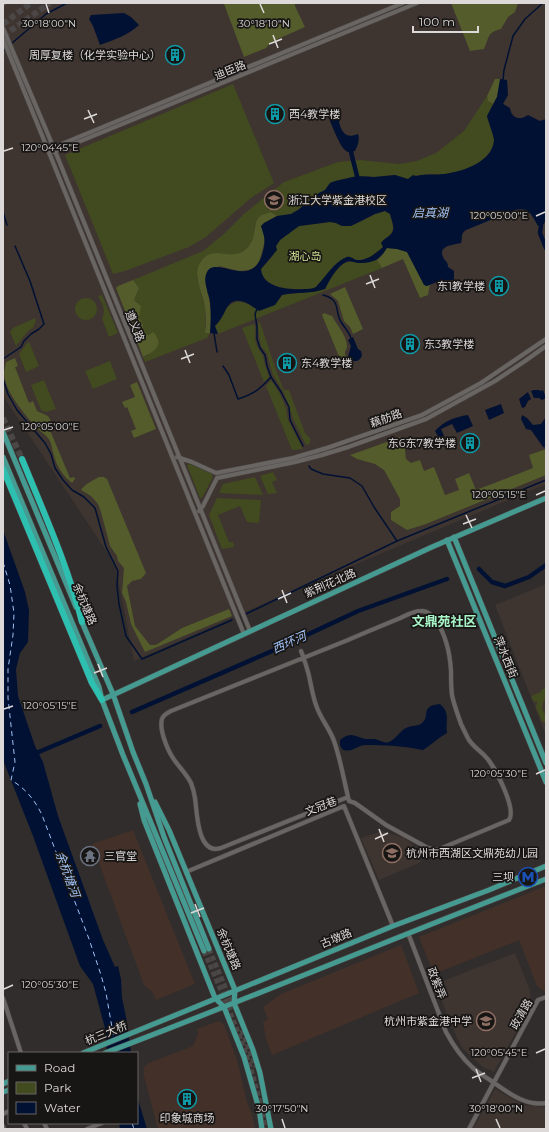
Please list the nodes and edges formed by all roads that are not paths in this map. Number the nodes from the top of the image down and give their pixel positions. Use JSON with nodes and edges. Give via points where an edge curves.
{"nodes":[{"id":1,"x":403,"y":3,"type":"edge"},
{"id":2,"x":417,"y":3,"type":"edge"},
{"id":3,"x":3,"y":28,"type":"edge"},
{"id":4,"x":3,"y":39,"type":"edge"},
{"id":5,"x":54,"y":149,"type":"junction"},
{"id":6,"x":49,"y":151,"type":"junction"},
{"id":7,"x":74,"y":200,"type":"junction"},
{"id":8,"x":69,"y":202,"type":"junction"},
{"id":9,"x":546,"y":339,"type":"edge"},
{"id":10,"x":546,"y":346,"type":"edge"},
{"id":11,"x":3,"y":432,"type":"edge"},
{"id":12,"x":3,"y":457,"type":"edge"},
{"id":13,"x":178,"y":457,"type":"junction"},
{"id":14,"x":22,"y":459,"type":"tunnel mouth"},
{"id":15,"x":173,"y":459,"type":"junction"},
{"id":16,"x":3,"y":469,"type":"edge"},
{"id":17,"x":216,"y":475,"type":"junction"},
{"id":18,"x":546,"y":498,"type":"edge"},
{"id":19,"x":200,"y":510,"type":"junction"},
{"id":20,"x":195,"y":512,"type":"junction"},
{"id":21,"x":454,"y":537,"type":"junction"},
{"id":22,"x":447,"y":540,"type":"junction"},
{"id":23,"x":82,"y":622,"type":"junction"},
{"id":24,"x":247,"y":632,"type":"junction"},
{"id":25,"x":301,"y":651,"type":"dead end"},
{"id":26,"x":304,"y":658,"type":"junction"},
{"id":27,"x":113,"y":694,"type":"junction"},
{"id":28,"x":102,"y":700,"type":"junction"},
{"id":29,"x":545,"y":756,"type":"edge"},
{"id":30,"x":546,"y":763,"type":"edge"},
{"id":31,"x":546,"y":782,"type":"edge"},
{"id":32,"x":146,"y":784,"type":"junction"},
{"id":33,"x":136,"y":787,"type":"junction"},
{"id":34,"x":348,"y":797,"type":"junction"},
{"id":35,"x":546,"y":866,"type":"edge"},
{"id":36,"x":186,"y":872,"type":"junction"},
{"id":37,"x":546,"y":879,"type":"edge"},
{"id":38,"x":393,"y":926,"type":"junction"},
{"id":39,"x":408,"y":933,"type":"junction"},
{"id":40,"x":209,"y":949,"type":"tunnel mouth"},
{"id":41,"x":204,"y":951,"type":"tunnel mouth"},
{"id":42,"x":235,"y":990,"type":"junction"},
{"id":43,"x":546,"y":997,"type":"edge"},
{"id":44,"x":3,"y":998,"type":"edge"},
{"id":45,"x":215,"y":998,"type":"junction"},
{"id":46,"x":234,"y":1003,"type":"junction"},
{"id":47,"x":224,"y":1007,"type":"junction"},
{"id":48,"x":136,"y":1032,"type":"joint"},
{"id":49,"x":136,"y":1041,"type":"joint"},
{"id":50,"x":21,"y":1052,"type":"edge"},
{"id":51,"x":86,"y":1052,"type":"edge"},
{"id":52,"x":108,"y":1052,"type":"edge"},
{"id":53,"x":494,"y":1083,"type":"junction"},
{"id":54,"x":546,"y":1103,"type":"edge"},
{"id":55,"x":100,"y":1124,"type":"edge"},
{"id":56,"x":3,"y":1126,"type":"edge"},
{"id":57,"x":4,"y":1129,"type":"edge"},
{"id":58,"x":89,"y":1129,"type":"edge"},
{"id":59,"x":262,"y":1129,"type":"edge"},
{"id":60,"x":272,"y":1129,"type":"edge"},
{"id":61,"x":469,"y":1129,"type":"edge"}],
"edges":[{"from":1,"to":5,"type":"street","name":"迪臣路"},
{"from":2,"to":5,"type":"street","name":"迪臣路"},
{"from":3,"to":5,"type":"street","name":"遵义路"},
{"from":4,"to":6,"type":"street","name":"遵义路"},
{"from":5,"to":6,"type":"street","name":"迪臣路"},
{"from":5,"to":7,"type":"street","name":"遵义路"},
{"from":6,"to":8,"type":"street","name":"遵义路"},
{"from":7,"to":8,"type":"street"},
{"from":7,"to":13,"type":"street","name":"遵义路"},
{"from":8,"to":15,"type":"street","name":"遵义路"},
{"from":9,"to":17,"type":"street","name":"藕舫路","via":[[481,383],[422,415],[307,454]]},
{"from":10,"to":17,"type":"street","name":"藕舫路","via":[[495,381],[426,419],[322,455]]},
{"from":11,"to":23,"type":"main road","name":"余杭塘路"},
{"from":12,"to":28,"type":"main road","name":"余杭塘路","via":[[99,687]]},
{"from":13,"to":15,"type":"street"},
{"from":13,"to":17,"type":"street"},
{"from":13,"to":19,"type":"street","name":"遵义路"},
{"from":14,"to":23,"type":"highway","via":[[61,555],[76,596]]},
{"from":15,"to":20,"type":"street","name":"遵义路"},
{"from":16,"to":28,"type":"highway","via":[[92,683]]},
{"from":17,"to":19,"type":"street"},
{"from":18,"to":21,"type":"main road","name":"紫荆花北路"},
{"from":19,"to":20,"type":"street"},
{"from":19,"to":24,"type":"street","name":"遵义路"},
{"from":20,"to":24,"type":"street","name":"遵义路"},
{"from":21,"to":22,"type":"main road","name":"紫荆花北路"},
{"from":21,"to":29,"type":"main road","name":"萍水西街"},
{"from":22,"to":24,"type":"main road","name":"紫荆花北路"},
{"from":22,"to":31,"type":"main road","name":"萍水西街"},
{"from":23,"to":27,"type":"main road","name":"余杭塘路"},
{"from":24,"to":27,"type":"main road","name":"紫荆花北路"},
{"from":25,"to":26,"type":"street"},
{"from":26,"to":34,"type":"street","via":[[316,705],[334,739]]},
{"from":26,"to":34,"type":"street","via":[[167,713],[162,718],[161,726],[165,741],[173,759],[190,782],[201,835],[210,848],[221,848]]},
{"from":26,"to":34,"type":"street","via":[[418,611],[427,611],[437,623],[444,638],[450,659],[452,696],[466,737],[496,771],[503,784],[511,814],[508,820],[437,850],[428,848],[386,825],[355,803],[349,802]]},
{"from":27,"to":28,"type":"main road","name":"紫荆花北路"},
{"from":27,"to":32,"type":"main road","name":"余杭塘路"},
{"from":28,"to":33,"type":"main road","name":"余杭塘路"},
{"from":29,"to":30,"type":"main road","name":"萍水西街"},
{"from":32,"to":36,"type":"main road","name":"余杭塘路"},
{"from":32,"to":40,"type":"main road","name":"余杭塘路","via":[[164,837]]},
{"from":33,"to":41,"type":"main road","name":"余杭塘路"},
{"from":33,"to":45,"type":"main road","name":"余杭塘路","via":[[144,820]]},
{"from":35,"to":38,"type":"main road","name":"古墩路"},
{"from":36,"to":38,"type":"street","name":"文冠巷","via":[[344,806]]},
{"from":36,"to":42,"type":"main road","name":"余杭塘路"},
{"from":37,"to":39,"type":"main road","name":"古墩路"},
{"from":38,"to":42,"type":"main road","name":"古墩路"},
{"from":39,"to":46,"type":"main road","name":"古墩路"},
{"from":39,"to":53,"type":"street","name":"政紫弄","via":[[454,1048],[472,1067]]},
{"from":42,"to":45,"type":"main road","name":"古墩路"},
{"from":42,"to":46,"type":"main road","name":"余杭塘路"},
{"from":43,"to":53,"type":"street","name":"政清路","via":[[538,1000]]},
{"from":44,"to":50,"type":"street"},
{"from":45,"to":47,"type":"main road","name":"余杭塘路"},
{"from":45,"to":48,"type":"main road","name":"古墩路"},
{"from":46,"to":47,"type":"main road","name":"古墩路"},
{"from":46,"to":60,"type":"main road","name":"余杭塘路","via":[[260,1073]]},
{"from":47,"to":49,"type":"main road","name":"古墩路"},
{"from":47,"to":59,"type":"main road","name":"余杭塘路","via":[[249,1073]]},
{"from":48,"to":51,"type":"main road","name":"杭三大桥"},
{"from":49,"to":52,"type":"main road","name":"杭三大桥"},
{"from":53,"to":54,"type":"street","name":"政紫弄","via":[[525,1101]]},
{"from":53,"to":61,"type":"street","name":"政清路"},
{"from":55,"to":58,"type":"street"},
{"from":56,"to":57,"type":"street"}]}
